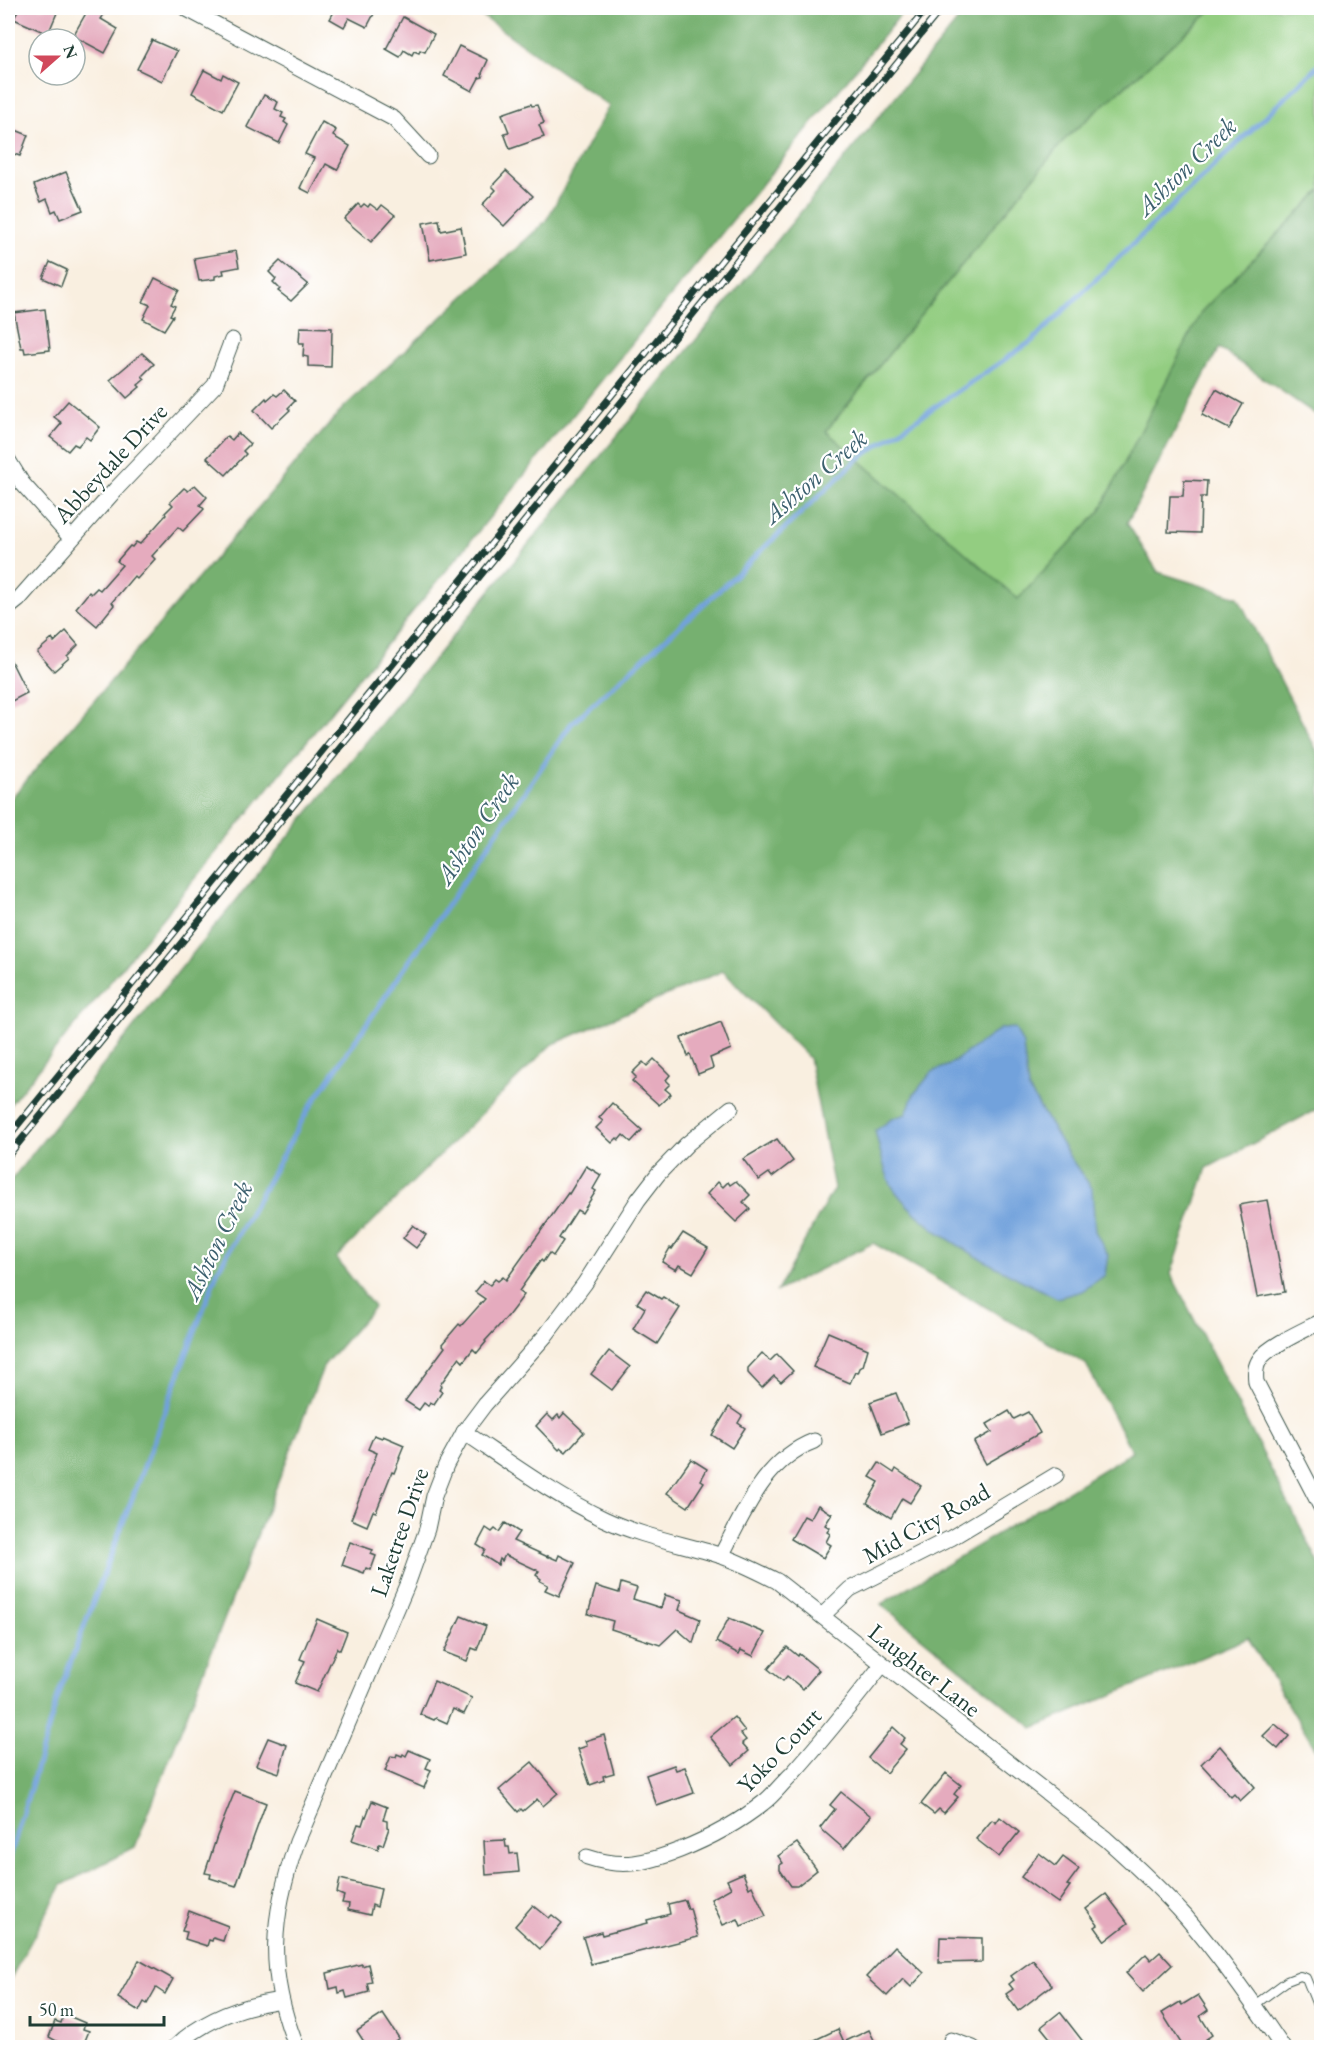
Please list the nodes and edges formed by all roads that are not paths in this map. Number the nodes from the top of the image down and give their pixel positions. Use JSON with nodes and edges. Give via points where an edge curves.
{"nodes":[{"id":1,"x":186,"y":8,"type":"edge"},
{"id":2,"x":428,"y":156,"type":"dead end"},
{"id":3,"x":232,"y":340,"type":"dead end"},
{"id":4,"x":8,"y":460,"type":"edge"},
{"id":5,"x":71,"y":538,"type":"junction"},
{"id":6,"x":8,"y":609,"type":"edge"},
{"id":7,"x":731,"y":1108,"type":"dead end"},
{"id":8,"x":1322,"y":1321,"type":"edge"},
{"id":9,"x":464,"y":1432,"type":"junction"},
{"id":10,"x":814,"y":1441,"type":"dead end"},
{"id":11,"x":1056,"y":1474,"type":"dead end"},
{"id":12,"x":1322,"y":1509,"type":"edge"},
{"id":13,"x":721,"y":1556,"type":"junction"},
{"id":14,"x":822,"y":1616,"type":"junction"},
{"id":15,"x":882,"y":1665,"type":"junction"},
{"id":16,"x":587,"y":1857,"type":"dead end"},
{"id":17,"x":281,"y":2000,"type":"junction"},
{"id":18,"x":1253,"y":2006,"type":"junction"},
{"id":19,"x":1322,"y":2018,"type":"edge"},
{"id":20,"x":951,"y":2040,"type":"dead end"},
{"id":21,"x":174,"y":2048,"type":"edge"},
{"id":22,"x":297,"y":2048,"type":"edge"},
{"id":23,"x":973,"y":2048,"type":"edge"},
{"id":24,"x":1283,"y":2048,"type":"edge"}],
"edges":[{"from":1,"to":2,"type":"street","via":[[394,119]]},
{"from":3,"to":5,"type":"street","name":"Abbeydale Drive","via":[[215,385]]},
{"from":4,"to":5,"type":"street","via":[[22,483]]},
{"from":5,"to":6,"type":"street","name":"Abbeydale Drive"},
{"from":7,"to":9,"type":"street","name":"Laketree Drive","via":[[658,1174],[553,1326]]},
{"from":8,"to":12,"type":"street","via":[[1265,1352],[1255,1371],[1256,1382]]},
{"from":9,"to":13,"type":"street","name":"Laughter Lane","via":[[605,1520]]},
{"from":9,"to":17,"type":"street","name":"Laketree Drive","via":[[446,1465],[407,1585],[285,1877],[275,1941]]},
{"from":10,"to":13,"type":"street","via":[[786,1455],[774,1467],[754,1494]]},
{"from":11,"to":14,"type":"street","name":"Mid City Road","via":[[951,1538],[850,1588]]},
{"from":13,"to":14,"type":"street","name":"Laughter Lane","via":[[777,1581]]},
{"from":14,"to":15,"type":"street","name":"Laughter Lane"},
{"from":15,"to":16,"type":"street","name":"Yoko Court","via":[[804,1761],[765,1802],[733,1825],[641,1863],[602,1862]]},
{"from":15,"to":18,"type":"street","name":"Laughter Lane","via":[[1148,1876],[1214,1951]]},
{"from":17,"to":21,"type":"street","via":[[228,2013],[203,2025]]},
{"from":17,"to":22,"type":"street","name":"Laketree Drive"},
{"from":18,"to":19,"type":"lane","via":[[1300,1976],[1306,1978]]},
{"from":18,"to":24,"type":"street","name":"Laughter Lane"},
{"from":20,"to":23,"type":"street"}]}
